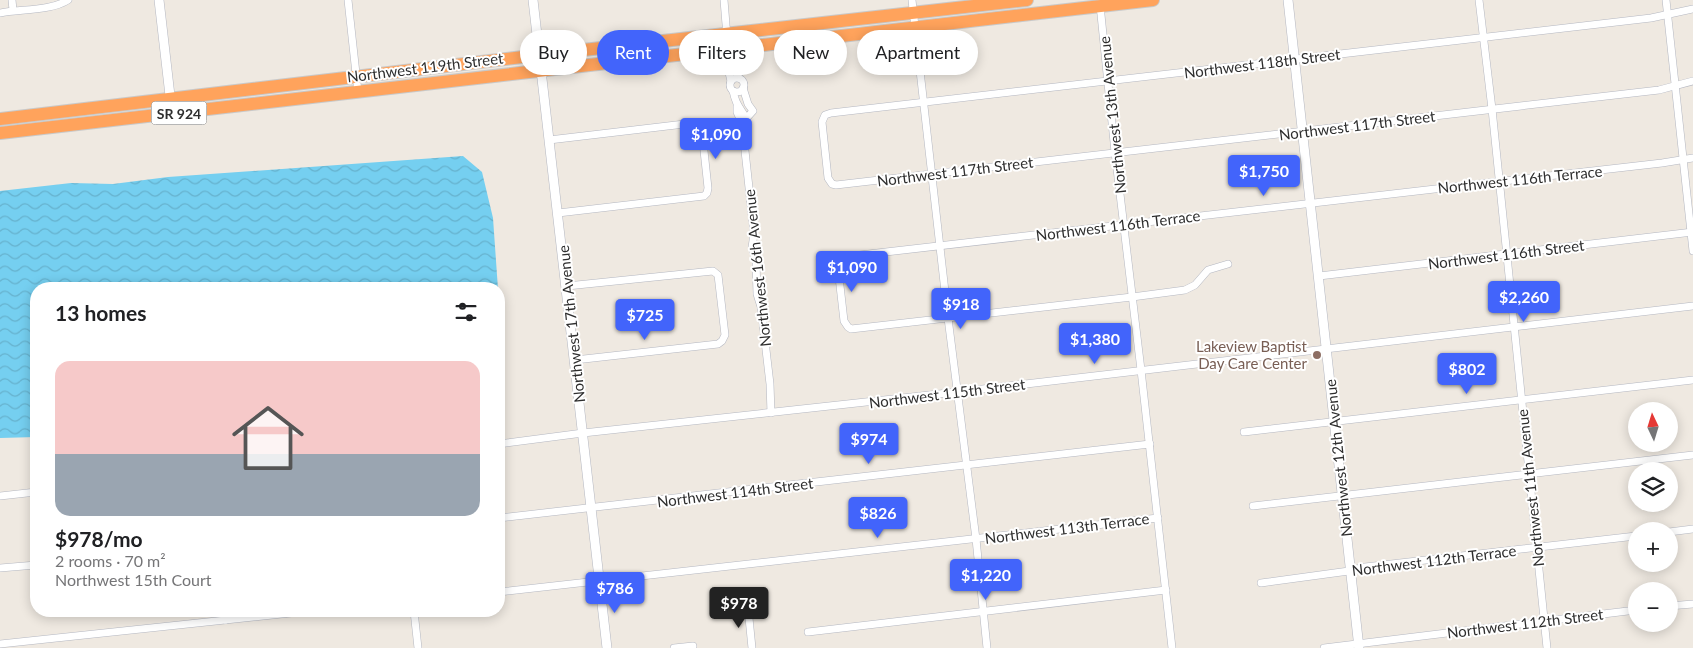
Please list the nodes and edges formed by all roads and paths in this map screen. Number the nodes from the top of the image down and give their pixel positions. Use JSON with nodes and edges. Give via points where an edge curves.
{"nodes":[{"id":1,"x":12,"y":0,"type":"edge"},
{"id":2,"x":68,"y":0,"type":"edge"},
{"id":3,"x":159,"y":0,"type":"edge"},
{"id":4,"x":348,"y":0,"type":"edge"},
{"id":5,"x":533,"y":0,"type":"edge"},
{"id":6,"x":724,"y":0,"type":"edge"},
{"id":7,"x":1027,"y":0,"type":"edge"},
{"id":8,"x":1153,"y":0,"type":"edge"},
{"id":9,"x":1288,"y":0,"type":"edge"},
{"id":10,"x":1479,"y":0,"type":"edge"},
{"id":11,"x":1666,"y":0,"type":"edge"},
{"id":12,"x":1100,"y":3,"type":"edge"},
{"id":13,"x":913,"y":6,"type":"edge"},
{"id":14,"x":1693,"y":8,"type":"edge"},
{"id":15,"x":13,"y":10,"type":"junction"},
{"id":16,"x":0,"y":13,"type":"edge"},
{"id":17,"x":1668,"y":13,"type":"junction"},
{"id":18,"x":915,"y":27,"type":"junction"},
{"id":19,"x":536,"y":30,"type":"edge"},
{"id":20,"x":727,"y":30,"type":"edge"},
{"id":21,"x":754,"y":30,"type":"edge"},
{"id":22,"x":1484,"y":36,"type":"junction"},
{"id":23,"x":679,"y":39,"type":"edge"},
{"id":24,"x":764,"y":45,"type":"edge"},
{"id":25,"x":587,"y":50,"type":"edge"},
{"id":26,"x":679,"y":54,"type":"edge"},
{"id":27,"x":520,"y":57,"type":"edge"},
{"id":28,"x":1295,"y":59,"type":"junction"},
{"id":29,"x":587,"y":65,"type":"edge"},
{"id":30,"x":520,"y":72,"type":"edge"},
{"id":31,"x":541,"y":75,"type":"edge"},
{"id":32,"x":730,"y":75,"type":"edge"},
{"id":33,"x":737,"y":75,"type":"edge"},
{"id":34,"x":356,"y":77,"type":"junction"},
{"id":35,"x":739,"y":78,"type":"junction"},
{"id":36,"x":731,"y":81,"type":"junction"},
{"id":37,"x":1108,"y":81,"type":"junction"},
{"id":38,"x":1693,"y":82,"type":"edge"},
{"id":39,"x":1675,"y":86,"type":"junction"},
{"id":40,"x":744,"y":88,"type":"junction"},
{"id":41,"x":733,"y":91,"type":"junction"},
{"id":42,"x":358,"y":92,"type":"junction"},
{"id":43,"x":170,"y":99,"type":"junction"},
{"id":44,"x":924,"y":103,"type":"junction"},
{"id":45,"x":748,"y":104,"type":"junction"},
{"id":46,"x":738,"y":107,"type":"junction"},
{"id":47,"x":1492,"y":109,"type":"junction"},
{"id":48,"x":172,"y":114,"type":"junction"},
{"id":49,"x":0,"y":119,"type":"edge"},
{"id":50,"x":744,"y":120,"type":"junction"},
{"id":51,"x":1303,"y":131,"type":"junction"},
{"id":52,"x":0,"y":133,"type":"edge"},
{"id":53,"x":549,"y":140,"type":"junction"},
{"id":54,"x":1115,"y":152,"type":"junction"},
{"id":55,"x":1693,"y":158,"type":"edge"},
{"id":56,"x":1684,"y":159,"type":"junction"},
{"id":57,"x":931,"y":173,"type":"junction"},
{"id":58,"x":1499,"y":182,"type":"junction"},
{"id":59,"x":842,"y":184,"type":"joint"},
{"id":60,"x":1311,"y":203,"type":"junction"},
{"id":61,"x":558,"y":213,"type":"junction"},
{"id":62,"x":1124,"y":225,"type":"junction"},
{"id":63,"x":1692,"y":232,"type":"edge"},
{"id":64,"x":940,"y":246,"type":"junction"},
{"id":65,"x":1693,"y":251,"type":"edge"},
{"id":66,"x":1506,"y":254,"type":"junction"},
{"id":67,"x":1228,"y":264,"type":"dead end"},
{"id":68,"x":1319,"y":276,"type":"junction"},
{"id":69,"x":567,"y":286,"type":"junction"},
{"id":70,"x":1132,"y":298,"type":"junction"},
{"id":71,"x":1693,"y":306,"type":"edge"},
{"id":72,"x":948,"y":318,"type":"junction"},
{"id":73,"x":1514,"y":326,"type":"junction"},
{"id":74,"x":1326,"y":348,"type":"junction"},
{"id":75,"x":575,"y":360,"type":"junction"},
{"id":76,"x":1141,"y":370,"type":"junction"},
{"id":77,"x":1693,"y":380,"type":"edge"},
{"id":78,"x":957,"y":392,"type":"junction"},
{"id":79,"x":1521,"y":400,"type":"junction"},
{"id":80,"x":771,"y":413,"type":"junction"},
{"id":81,"x":1335,"y":422,"type":"junction"},
{"id":82,"x":1244,"y":432,"type":"dead end"},
{"id":83,"x":583,"y":433,"type":"junction"},
{"id":84,"x":505,"y":443,"type":"edge"},
{"id":85,"x":1150,"y":444,"type":"junction"},
{"id":86,"x":1693,"y":455,"type":"edge"},
{"id":87,"x":967,"y":465,"type":"junction"},
{"id":88,"x":1529,"y":474,"type":"junction"},
{"id":89,"x":30,"y":493,"type":"edge"},
{"id":90,"x":1343,"y":495,"type":"junction"},
{"id":91,"x":0,"y":496,"type":"edge"},
{"id":92,"x":1253,"y":506,"type":"dead end"},
{"id":93,"x":592,"y":508,"type":"junction"},
{"id":94,"x":505,"y":517,"type":"edge"},
{"id":95,"x":1158,"y":518,"type":"junction"},
{"id":96,"x":1693,"y":529,"type":"edge"},
{"id":97,"x":1678,"y":531,"type":"edge"},
{"id":98,"x":1628,"y":537,"type":"edge"},
{"id":99,"x":976,"y":539,"type":"junction"},
{"id":100,"x":1537,"y":547,"type":"junction"},
{"id":101,"x":30,"y":565,"type":"edge"},
{"id":102,"x":0,"y":568,"type":"edge"},
{"id":103,"x":1350,"y":571,"type":"junction"},
{"id":104,"x":600,"y":582,"type":"junction"},
{"id":105,"x":1261,"y":583,"type":"dead end"},
{"id":106,"x":1166,"y":590,"type":"junction"},
{"id":107,"x":505,"y":591,"type":"edge"},
{"id":108,"x":1693,"y":604,"type":"edge"},
{"id":109,"x":1678,"y":605,"type":"edge"},
{"id":110,"x":748,"y":608,"type":"dead end"},
{"id":111,"x":1628,"y":611,"type":"edge"},
{"id":112,"x":984,"y":612,"type":"junction"},
{"id":113,"x":226,"y":617,"type":"edge"},
{"id":114,"x":254,"y":617,"type":"edge"},
{"id":115,"x":415,"y":617,"type":"edge"},
{"id":116,"x":226,"y":620,"type":"junction"},
{"id":117,"x":1544,"y":620,"type":"junction"},
{"id":118,"x":808,"y":632,"type":"dead end"},
{"id":119,"x":0,"y":644,"type":"edge"},
{"id":120,"x":693,"y":646,"type":"dead end"},
{"id":121,"x":1359,"y":646,"type":"edge"},
{"id":122,"x":418,"y":648,"type":"edge"},
{"id":123,"x":608,"y":648,"type":"edge"},
{"id":124,"x":674,"y":648,"type":"edge"},
{"id":125,"x":752,"y":648,"type":"edge"},
{"id":126,"x":987,"y":648,"type":"edge"},
{"id":127,"x":1172,"y":648,"type":"edge"},
{"id":128,"x":1324,"y":648,"type":"edge"},
{"id":129,"x":1547,"y":648,"type":"edge"}],
"edges":[{"from":1,"to":15,"type":"street"},
{"from":2,"to":15,"type":"street","via":[[48,7]]},
{"from":3,"to":43,"type":"street"},
{"from":4,"to":34,"type":"street"},
{"from":5,"to":19,"type":"street","name":"Northwest 17th Avenue"},
{"from":6,"to":20,"type":"street","name":"Northwest 16th Avenue"},
{"from":7,"to":13,"type":"highway","name":"Northwest 119th Street","number":"SR 924"},
{"from":8,"to":12,"type":"highway","name":"Northwest 119th Street","number":"SR 924"},
{"from":9,"to":28,"type":"street","name":"Northwest 12th Avenue"},
{"from":10,"to":22,"type":"street","name":"Northwest 11th Avenue"},
{"from":11,"to":17,"type":"street"},
{"from":12,"to":18,"type":"highway","name":"Northwest 119th Street","number":"SR 924"},
{"from":12,"to":37,"type":"street","name":"Northwest 13th Avenue"},
{"from":13,"to":18,"type":"street"},
{"from":13,"to":21,"type":"highway","name":"Northwest 119th Street","number":"SR 924"},
{"from":14,"to":17,"type":"street","name":"Northwest 118th Street"},
{"from":15,"to":16,"type":"street"},
{"from":17,"to":22,"type":"street","name":"Northwest 118th Street","via":[[1651,18]]},
{"from":17,"to":39,"type":"street"},
{"from":18,"to":24,"type":"highway","name":"Northwest 119th Street","number":"SR 924"},
{"from":18,"to":44,"type":"street"},
{"from":22,"to":28,"type":"street","name":"Northwest 118th Street"},
{"from":22,"to":47,"type":"street","name":"Northwest 11th Avenue"},
{"from":23,"to":25,"type":"highway","name":"Northwest 119th Street","number":"SR 924"},
{"from":26,"to":29,"type":"highway","name":"Northwest 119th Street","number":"SR 924"},
{"from":27,"to":34,"type":"highway","name":"Northwest 119th Street","number":"SR 924"},
{"from":28,"to":37,"type":"street","name":"Northwest 118th Street"},
{"from":28,"to":51,"type":"street","name":"Northwest 12th Avenue"},
{"from":30,"to":42,"type":"highway","name":"Northwest 119th Street","number":"SR 924"},
{"from":31,"to":53,"type":"street","name":"Northwest 17th Avenue"},
{"from":32,"to":36,"type":"street","name":"Northwest 16th Avenue"},
{"from":33,"to":35,"type":"street","name":"Northwest 16th Avenue"},
{"from":34,"to":42,"type":"street"},
{"from":34,"to":43,"type":"highway","name":"Northwest 119th Street","number":"SR 924"},
{"from":35,"to":36,"type":"street"},
{"from":35,"to":40,"type":"street","name":"Northwest 16th Avenue"},
{"from":36,"to":41,"type":"street","name":"Northwest 16th Avenue"},
{"from":37,"to":44,"type":"street","name":"Northwest 118th Street"},
{"from":37,"to":54,"type":"street","name":"Northwest 13th Avenue"},
{"from":38,"to":39,"type":"street","name":"Northwest 117th Street"},
{"from":39,"to":47,"type":"street","name":"Northwest 117th Street"},
{"from":39,"to":56,"type":"street"},
{"from":40,"to":41,"type":"street"},
{"from":40,"to":45,"type":"street","name":"Northwest 16th Avenue"},
{"from":41,"to":46,"type":"street","name":"Northwest 16th Avenue"},
{"from":42,"to":48,"type":"highway","name":"Northwest 119th Street","number":"SR 924"},
{"from":43,"to":48,"type":"street"},
{"from":43,"to":49,"type":"highway","name":"Northwest 119th Street","number":"SR 924"},
{"from":44,"to":57,"type":"street"},
{"from":44,"to":59,"type":"street","name":"Northwest 118th Street","via":[[825,115],[822,122],[828,178],[832,184]]},
{"from":45,"to":46,"type":"street"},
{"from":45,"to":50,"type":"street","name":"Northwest 16th Avenue","via":[[753,111]]},
{"from":46,"to":50,"type":"street","name":"Northwest 16th Avenue","via":[[737,112]]},
{"from":47,"to":51,"type":"street","name":"Northwest 117th Street"},
{"from":47,"to":58,"type":"street","name":"Northwest 11th Avenue"},
{"from":48,"to":52,"type":"highway","name":"Northwest 119th Street","number":"SR 924"},
{"from":50,"to":80,"type":"street","name":"Northwest 16th Avenue","via":[[754,234],[752,247],[764,326]]},
{"from":51,"to":54,"type":"street","name":"Northwest 117th Street"},
{"from":51,"to":60,"type":"street","name":"Northwest 12th Avenue"},
{"from":53,"to":61,"type":"street","name":"Northwest 17th Avenue"},
{"from":53,"to":61,"type":"street","via":[[693,123],[702,132],[707,193],[699,197]]},
{"from":54,"to":57,"type":"street","name":"Northwest 117th Street"},
{"from":54,"to":62,"type":"street","name":"Northwest 13th Avenue"},
{"from":55,"to":56,"type":"street","name":"Northwest 116th Terrace"},
{"from":56,"to":58,"type":"street","name":"Northwest 116th Terrace"},
{"from":56,"to":63,"type":"street"},
{"from":57,"to":59,"type":"street","name":"Northwest 117th Street"},
{"from":57,"to":64,"type":"street"},
{"from":58,"to":60,"type":"street","name":"Northwest 116th Terrace"},
{"from":58,"to":66,"type":"street","name":"Northwest 11th Avenue"},
{"from":60,"to":62,"type":"street","name":"Northwest 116th Terrace"},
{"from":60,"to":68,"type":"street","name":"Northwest 12th Avenue"},
{"from":61,"to":69,"type":"street","name":"Northwest 17th Avenue"},
{"from":62,"to":64,"type":"street","name":"Northwest 116th Terrace"},
{"from":62,"to":70,"type":"street","name":"Northwest 13th Avenue"},
{"from":63,"to":65,"type":"street"},
{"from":63,"to":66,"type":"street","name":"Northwest 116th Street"},
{"from":64,"to":72,"type":"street"},
{"from":64,"to":72,"type":"street","name":"Northwest 116th Terrace","via":[[851,256],[841,259],[838,268],[844,320],[848,328]]},
{"from":66,"to":68,"type":"street","name":"Northwest 116th Street"},
{"from":66,"to":73,"type":"street","name":"Northwest 11th Avenue"},
{"from":67,"to":70,"type":"street","via":[[1208,270],[1195,285],[1185,290]]},
{"from":68,"to":74,"type":"street","name":"Northwest 12th Avenue"},
{"from":69,"to":75,"type":"street","name":"Northwest 17th Avenue"},
{"from":69,"to":75,"type":"street","via":[[709,270],[718,275],[725,335],[718,344]]},
{"from":70,"to":72,"type":"street"},
{"from":70,"to":76,"type":"street","name":"Northwest 13th Avenue"},
{"from":71,"to":73,"type":"street","name":"Northwest 115th Street"},
{"from":72,"to":78,"type":"street"},
{"from":73,"to":74,"type":"street","name":"Northwest 115th Street"},
{"from":73,"to":79,"type":"street","name":"Northwest 11th Avenue"},
{"from":74,"to":76,"type":"street","name":"Northwest 115th Street"},
{"from":74,"to":81,"type":"street","name":"Northwest 12th Avenue"},
{"from":75,"to":83,"type":"street","name":"Northwest 17th Avenue"},
{"from":76,"to":78,"type":"street","name":"Northwest 115th Street"},
{"from":76,"to":85,"type":"street","name":"Northwest 13th Avenue"},
{"from":77,"to":79,"type":"street"},
{"from":78,"to":80,"type":"street","name":"Northwest 115th Street"},
{"from":78,"to":87,"type":"street"},
{"from":79,"to":81,"type":"street"},
{"from":79,"to":88,"type":"street","name":"Northwest 11th Avenue"},
{"from":80,"to":83,"type":"street","name":"Northwest 115th Street"},
{"from":81,"to":82,"type":"street"},
{"from":81,"to":90,"type":"street","name":"Northwest 12th Avenue"},
{"from":83,"to":84,"type":"street","name":"Northwest 115th Street"},
{"from":83,"to":93,"type":"street","name":"Northwest 17th Avenue"},
{"from":85,"to":87,"type":"street","name":"Northwest 114th Street"},
{"from":85,"to":95,"type":"street","name":"Northwest 13th Avenue"},
{"from":86,"to":88,"type":"street"},
{"from":87,"to":93,"type":"street","name":"Northwest 114th Street"},
{"from":87,"to":99,"type":"street"},
{"from":88,"to":90,"type":"street"},
{"from":88,"to":100,"type":"street","name":"Northwest 11th Avenue"},
{"from":89,"to":91,"type":"street"},
{"from":90,"to":92,"type":"street"},
{"from":90,"to":103,"type":"street","name":"Northwest 12th Avenue"},
{"from":93,"to":94,"type":"street","name":"Northwest 114th Street"},
{"from":93,"to":104,"type":"street","name":"Northwest 17th Avenue"},
{"from":95,"to":99,"type":"street","name":"Northwest 113th Terrace"},
{"from":95,"to":106,"type":"street","name":"Northwest 13th Avenue"},
{"from":96,"to":97,"type":"street"},
{"from":98,"to":100,"type":"street","name":"Northwest 112th Terrace"},
{"from":99,"to":104,"type":"street","name":"Northwest 113th Terrace"},
{"from":99,"to":112,"type":"street"},
{"from":100,"to":103,"type":"street","name":"Northwest 112th Terrace"},
{"from":100,"to":117,"type":"street","name":"Northwest 11th Avenue"},
{"from":101,"to":102,"type":"street"},
{"from":103,"to":105,"type":"street","name":"Northwest 112th Terrace"},
{"from":103,"to":121,"type":"street","name":"Northwest 12th Avenue"},
{"from":104,"to":107,"type":"street","name":"Northwest 113th Terrace"},
{"from":104,"to":123,"type":"street","name":"Northwest 17th Avenue"},
{"from":106,"to":112,"type":"street"},
{"from":106,"to":127,"type":"street","name":"Northwest 13th Avenue"},
{"from":108,"to":109,"type":"street"},
{"from":110,"to":125,"type":"street"},
{"from":111,"to":117,"type":"street","name":"Northwest 112th Street"},
{"from":112,"to":118,"type":"street"},
{"from":112,"to":126,"type":"street"},
{"from":113,"to":116,"type":"street"},
{"from":114,"to":116,"type":"street"},
{"from":115,"to":122,"type":"street"},
{"from":116,"to":119,"type":"street"},
{"from":117,"to":121,"type":"street","name":"Northwest 112th Street"},
{"from":117,"to":129,"type":"street","name":"Northwest 11th Avenue"},
{"from":120,"to":124,"type":"street"},
{"from":121,"to":128,"type":"street","name":"Northwest 112th Street"}]}
